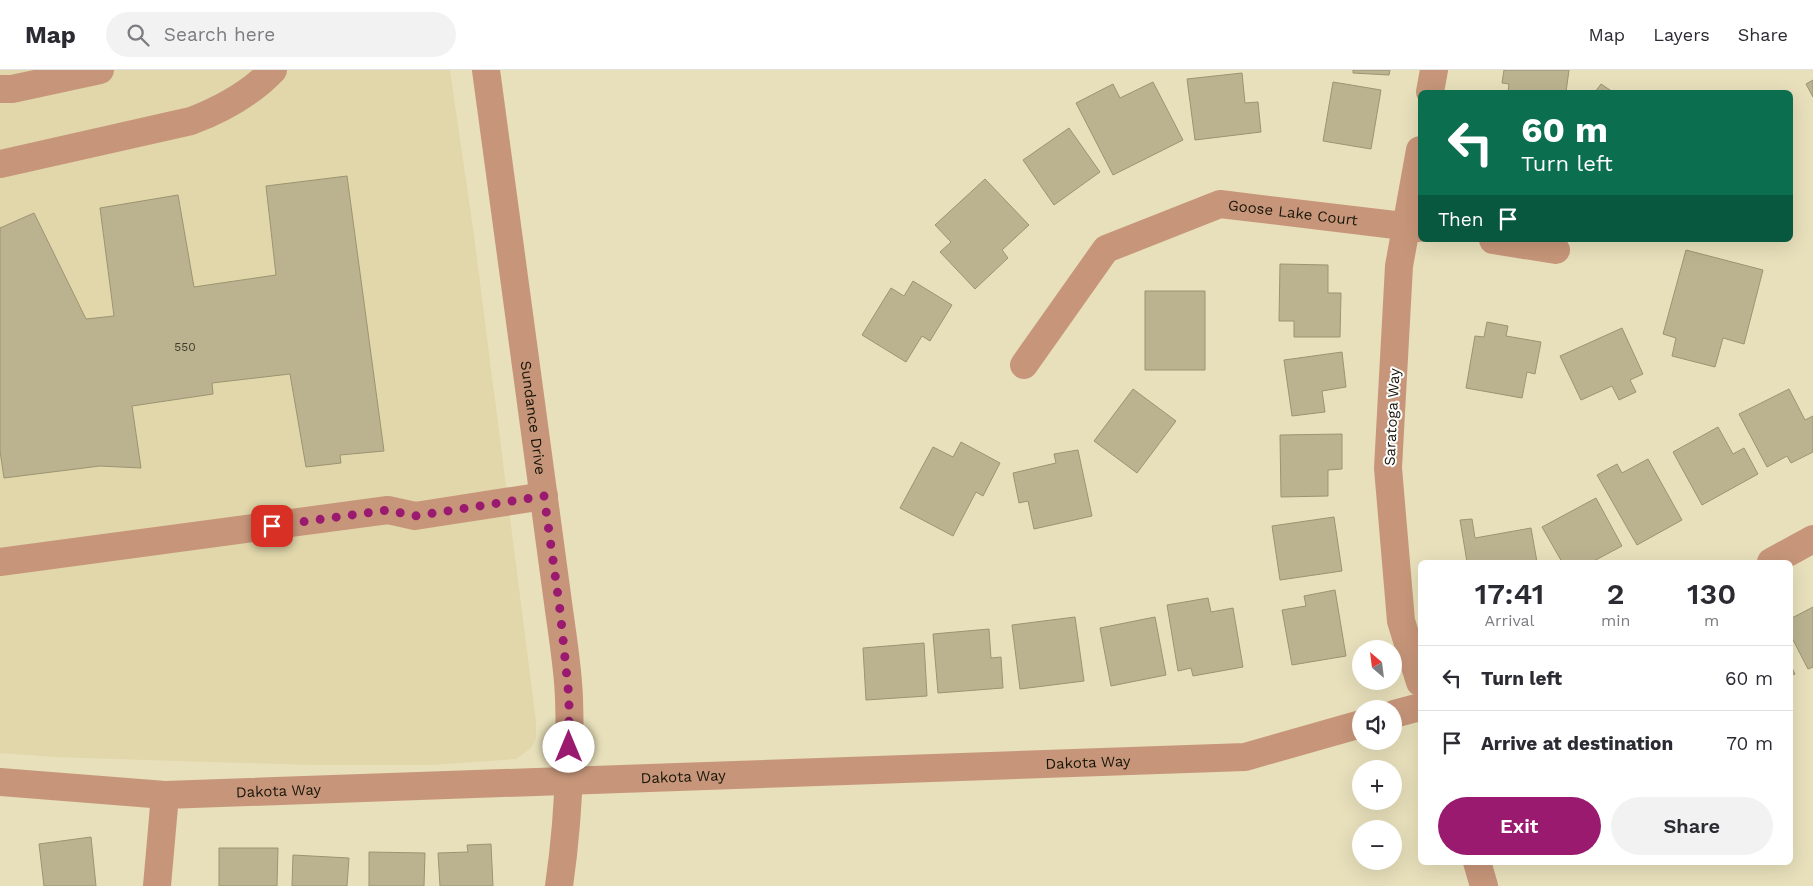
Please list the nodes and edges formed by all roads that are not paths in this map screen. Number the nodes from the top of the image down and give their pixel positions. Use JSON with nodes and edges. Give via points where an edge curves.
{"nodes":[{"id":1,"x":100,"y":70,"type":"edge"},
{"id":2,"x":272,"y":70,"type":"edge"},
{"id":3,"x":486,"y":70,"type":"edge"},
{"id":4,"x":1434,"y":70,"type":"edge"},
{"id":5,"x":0,"y":89,"type":"edge"},
{"id":6,"x":1430,"y":90,"type":"edge"},
{"id":7,"x":0,"y":164,"type":"edge"},
{"id":8,"x":1418,"y":172,"type":"edge"},
{"id":9,"x":1413,"y":227,"type":"edge"},
{"id":10,"x":1506,"y":242,"type":"edge"},
{"id":11,"x":1556,"y":250,"type":"dead end"},
{"id":12,"x":1024,"y":365,"type":"dead end"},
{"id":13,"x":544,"y":496,"type":"junction"},
{"id":14,"x":1813,"y":539,"type":"edge"},
{"id":15,"x":1775,"y":560,"type":"edge"},
{"id":16,"x":0,"y":562,"type":"edge"},
{"id":17,"x":1418,"y":676,"type":"edge"},
{"id":18,"x":1418,"y":708,"type":"edge"},
{"id":19,"x":1402,"y":712,"type":"edge"},
{"id":20,"x":1352,"y":727,"type":"edge"},
{"id":21,"x":569,"y":781,"type":"junction"},
{"id":22,"x":0,"y":782,"type":"edge"},
{"id":23,"x":166,"y":795,"type":"junction"},
{"id":24,"x":1478,"y":865,"type":"edge"},
{"id":25,"x":157,"y":886,"type":"edge"},
{"id":26,"x":559,"y":886,"type":"edge"},
{"id":27,"x":1484,"y":886,"type":"edge"}],
"edges":[{"from":1,"to":5,"type":"street"},
{"from":2,"to":7,"type":"street","via":[[213,113],[191,121]]},
{"from":3,"to":13,"type":"street","name":"Sundance Drive"},
{"from":4,"to":6,"type":"street"},
{"from":8,"to":9,"type":"street","name":"Saratoga Way"},
{"from":9,"to":12,"type":"street","name":"Goose Lake Court","via":[[1220,204],[1106,248]]},
{"from":9,"to":17,"type":"street","name":"Saratoga Way","via":[[1399,266],[1388,468],[1401,621]]},
{"from":10,"to":11,"type":"street"},
{"from":13,"to":16,"type":"street","via":[[415,516],[388,510]]},
{"from":13,"to":21,"type":"street","name":"Sundance Drive","via":[[569,697]]},
{"from":14,"to":15,"type":"street"},
{"from":18,"to":19,"type":"street"},
{"from":20,"to":21,"type":"street","name":"Dakota Way","via":[[1245,757]]},
{"from":21,"to":23,"type":"street","name":"Dakota Way"},
{"from":21,"to":26,"type":"street","name":"Sundance Drive"},
{"from":22,"to":23,"type":"street","name":"Dakota Way"},
{"from":23,"to":25,"type":"street"},
{"from":24,"to":27,"type":"street"}]}
